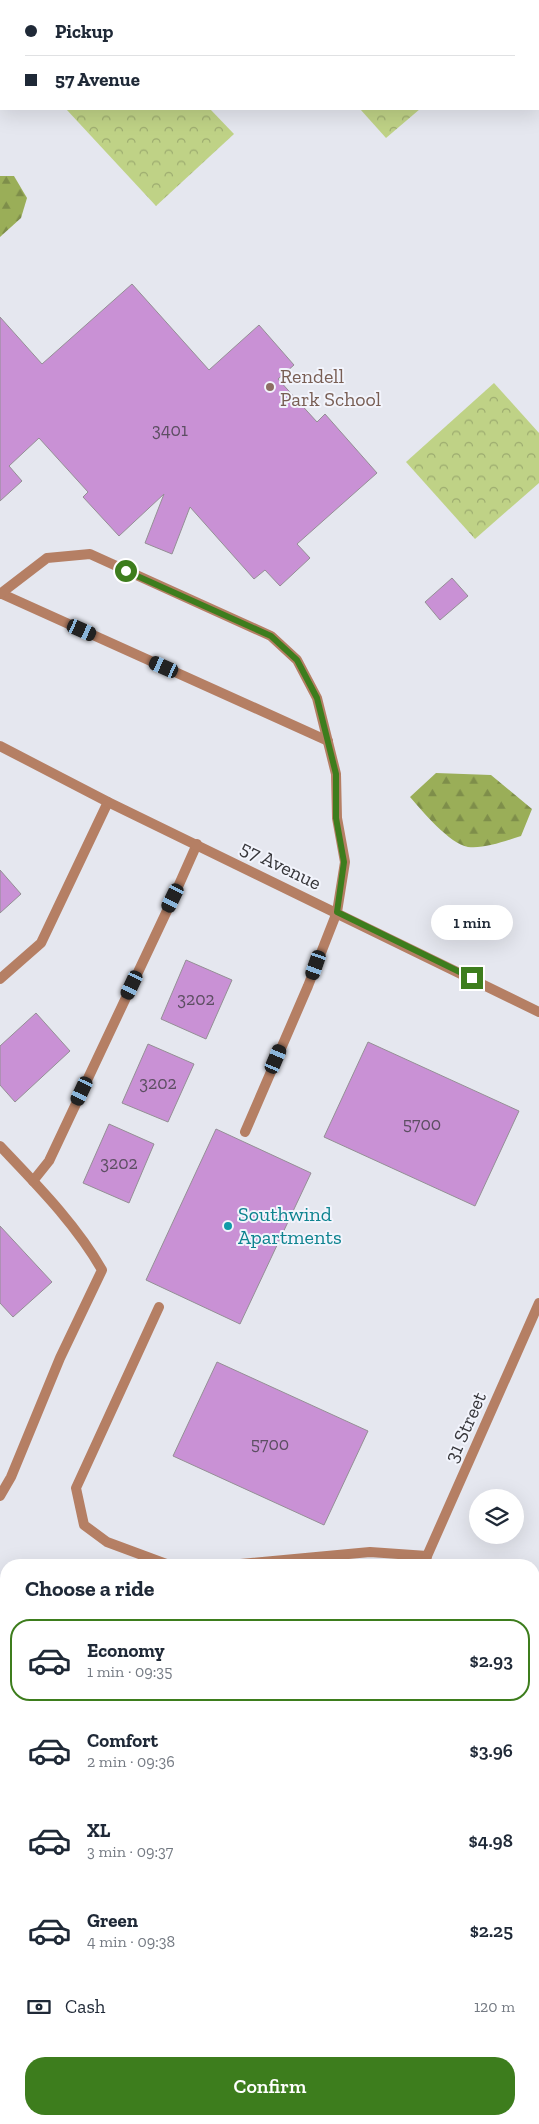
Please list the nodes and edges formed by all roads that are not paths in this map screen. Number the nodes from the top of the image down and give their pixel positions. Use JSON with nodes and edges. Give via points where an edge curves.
{"nodes":[{"id":1,"x":0,"y":593,"type":"edge"},
{"id":2,"x":328,"y":741,"type":"junction"},
{"id":3,"x":0,"y":746,"type":"edge"},
{"id":4,"x":108,"y":802,"type":"junction"},
{"id":5,"x":197,"y":844,"type":"junction"},
{"id":6,"x":337,"y":912,"type":"junction"},
{"id":7,"x":0,"y":979,"type":"edge"},
{"id":8,"x":539,"y":1012,"type":"edge"},
{"id":9,"x":245,"y":1132,"type":"dead end"},
{"id":10,"x":0,"y":1146,"type":"edge"},
{"id":11,"x":33,"y":1181,"type":"junction"},
{"id":12,"x":539,"y":1304,"type":"edge"},
{"id":13,"x":159,"y":1307,"type":"dead end"},
{"id":14,"x":0,"y":1496,"type":"edge"},
{"id":15,"x":153,"y":1559,"type":"edge"},
{"id":16,"x":295,"y":1559,"type":"edge"},
{"id":17,"x":419,"y":1559,"type":"edge"},
{"id":18,"x":426,"y":1559,"type":"edge"}],
"edges":[{"from":1,"to":2,"type":"street"},
{"from":1,"to":2,"type":"street","via":[[47,558],[90,554],[271,636],[297,660],[317,698]]},
{"from":2,"to":6,"type":"street","via":[[336,774],[336,818],[344,862]]},
{"from":3,"to":4,"type":"street"},
{"from":4,"to":5,"type":"street","name":"57 Avenue"},
{"from":4,"to":7,"type":"street","via":[[41,943]]},
{"from":5,"to":6,"type":"street","name":"57 Avenue"},
{"from":5,"to":11,"type":"street","via":[[49,1161]]},
{"from":6,"to":8,"type":"street","name":"57 Avenue"},
{"from":6,"to":9,"type":"street"},
{"from":10,"to":11,"type":"street"},
{"from":11,"to":14,"type":"street","via":[[90,1250],[102,1270]]},
{"from":12,"to":18,"type":"street","name":"31 Street"},
{"from":13,"to":15,"type":"street","via":[[76,1488],[84,1525],[107,1542]]},
{"from":16,"to":17,"type":"street","via":[[370,1552]]}]}
